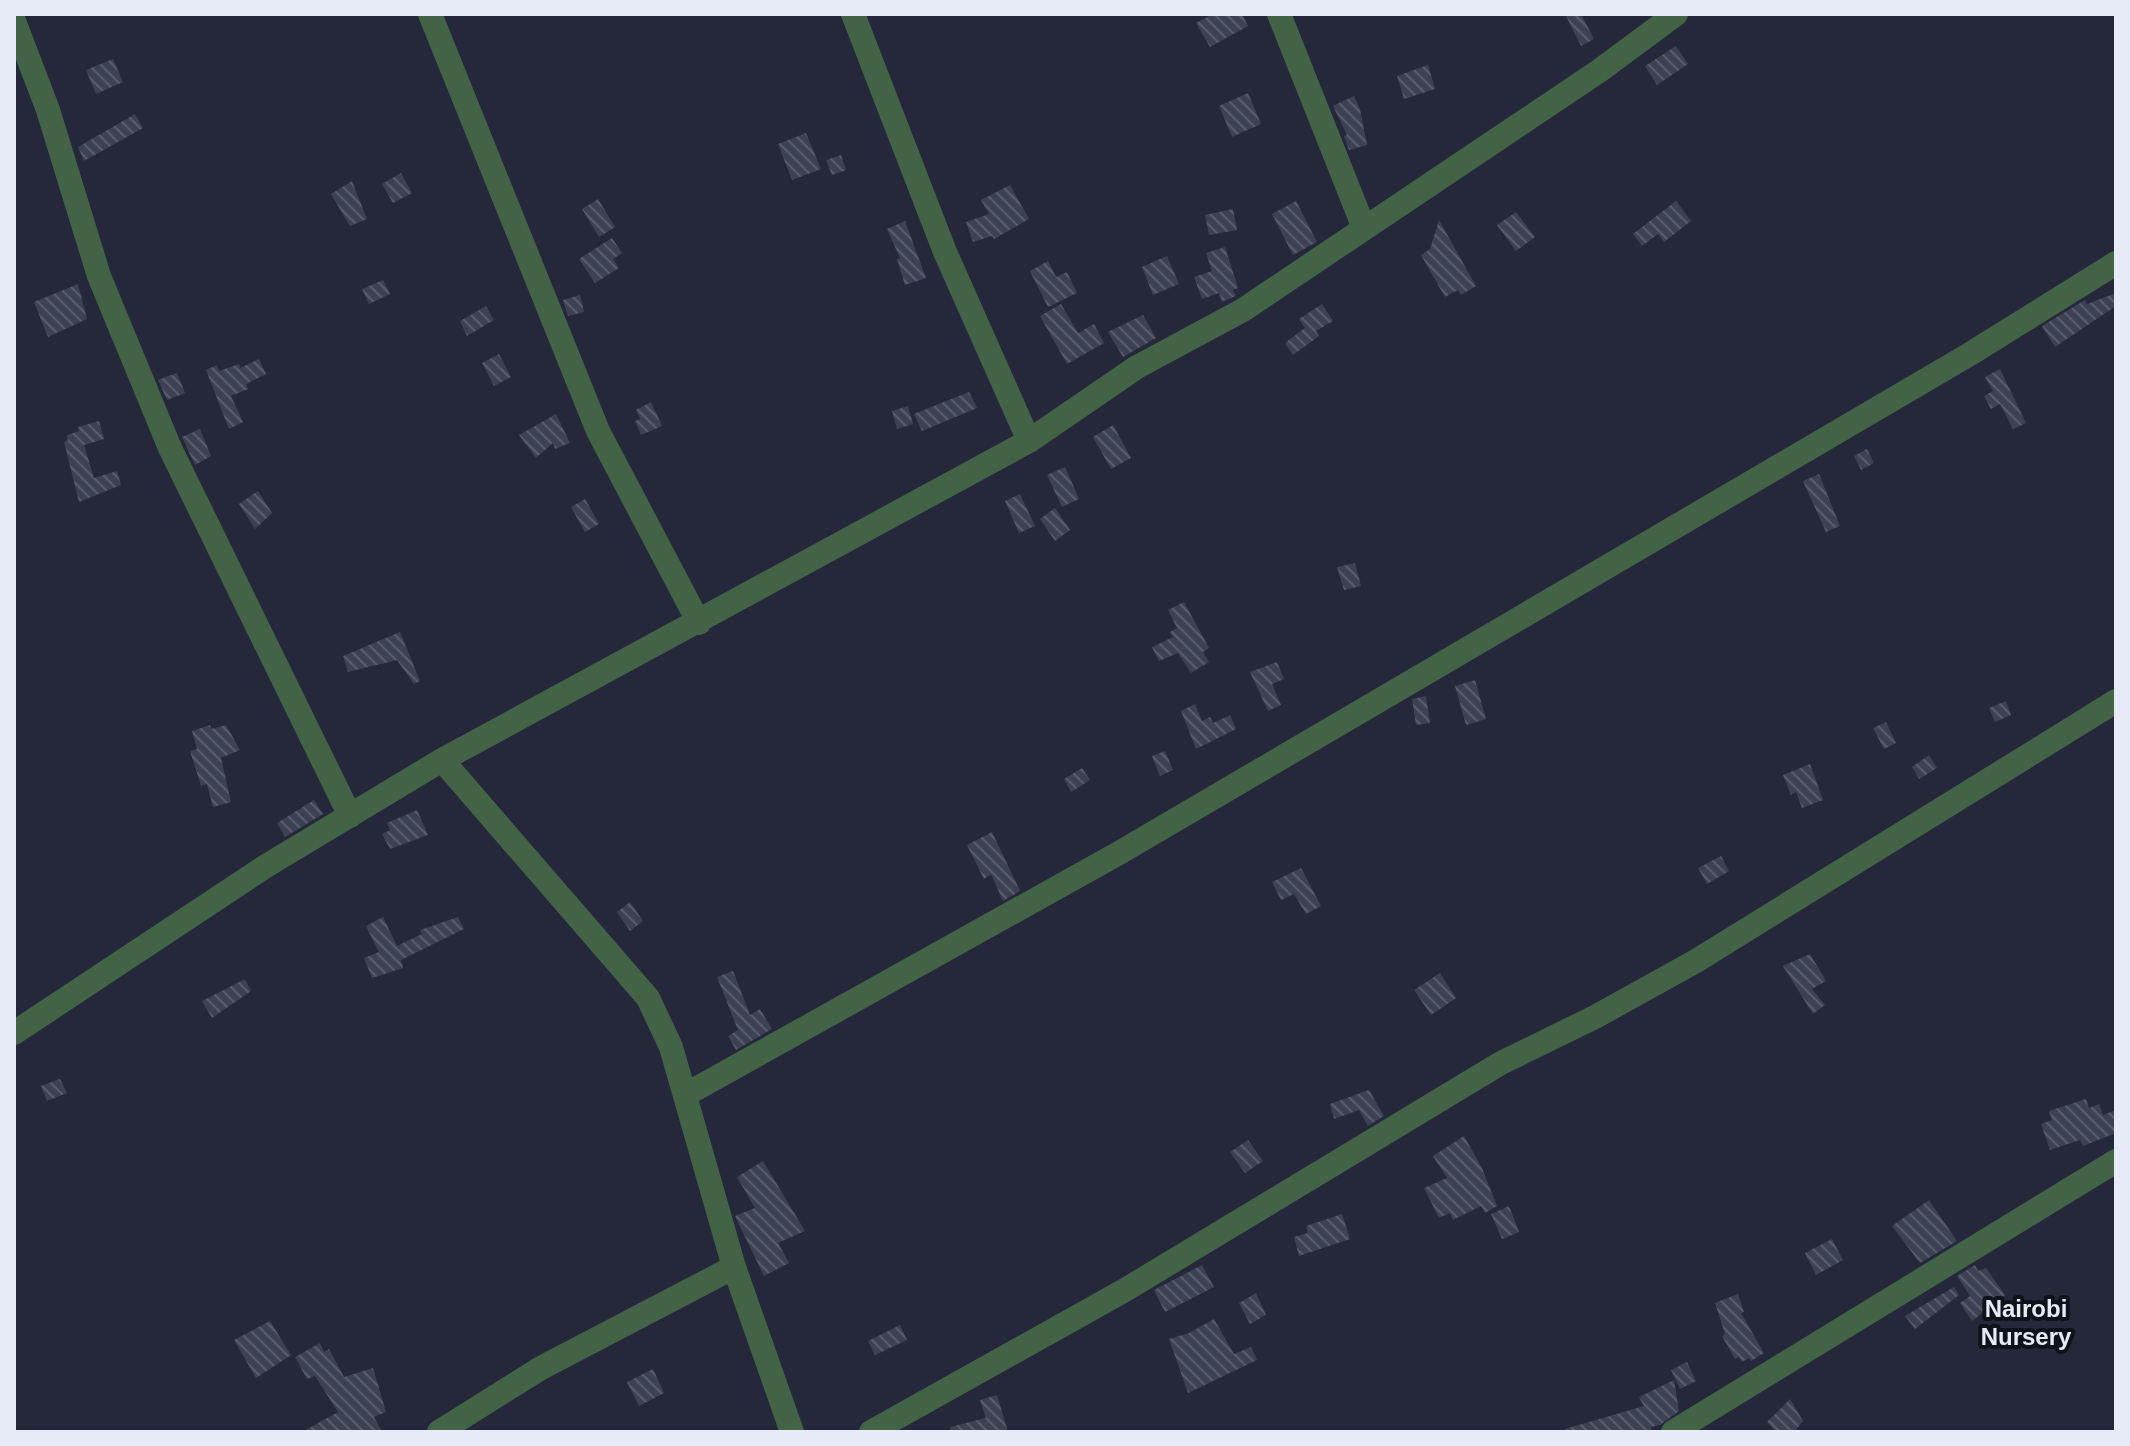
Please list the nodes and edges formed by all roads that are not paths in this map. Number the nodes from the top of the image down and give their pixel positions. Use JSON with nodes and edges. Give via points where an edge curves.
{"nodes":[{"id":1,"x":430,"y":14,"type":"edge"},
{"id":2,"x":853,"y":14,"type":"edge"},
{"id":3,"x":1279,"y":14,"type":"edge"},
{"id":4,"x":1676,"y":14,"type":"edge"},
{"id":5,"x":14,"y":21,"type":"edge"},
{"id":6,"x":1364,"y":228,"type":"junction"},
{"id":7,"x":2116,"y":263,"type":"edge"},
{"id":8,"x":1029,"y":441,"type":"junction"},
{"id":9,"x":699,"y":623,"type":"junction"},
{"id":10,"x":2116,"y":701,"type":"edge"},
{"id":11,"x":442,"y":760,"type":"junction"},
{"id":12,"x":350,"y":816,"type":"junction"},
{"id":13,"x":14,"y":1033,"type":"edge"},
{"id":14,"x":685,"y":1095,"type":"junction"},
{"id":15,"x":2116,"y":1161,"type":"edge"},
{"id":16,"x":734,"y":1267,"type":"junction"},
{"id":17,"x":439,"y":1432,"type":"edge"},
{"id":18,"x":792,"y":1432,"type":"edge"},
{"id":19,"x":871,"y":1432,"type":"edge"},
{"id":20,"x":1673,"y":1432,"type":"edge"}],
"edges":[{"from":1,"to":9,"type":"street","via":[[598,431]]},
{"from":2,"to":8,"type":"street","via":[[945,252]]},
{"from":3,"to":6,"type":"street"},
{"from":4,"to":6,"type":"street"},
{"from":5,"to":12,"type":"street","via":[[48,110],[99,276],[164,433]]},
{"from":6,"to":8,"type":"street","via":[[1243,310],[1137,367]]},
{"from":7,"to":14,"type":"street","via":[[1119,853]]},
{"from":8,"to":9,"type":"street"},
{"from":9,"to":11,"type":"street"},
{"from":10,"to":19,"type":"street","via":[[1696,961],[1501,1063],[1125,1290]]},
{"from":11,"to":12,"type":"street"},
{"from":11,"to":14,"type":"street","via":[[648,998],[671,1047]]},
{"from":12,"to":13,"type":"street"},
{"from":14,"to":16,"type":"street"},
{"from":15,"to":20,"type":"street"},
{"from":16,"to":17,"type":"street","via":[[541,1368]]},
{"from":16,"to":18,"type":"street"}]}
